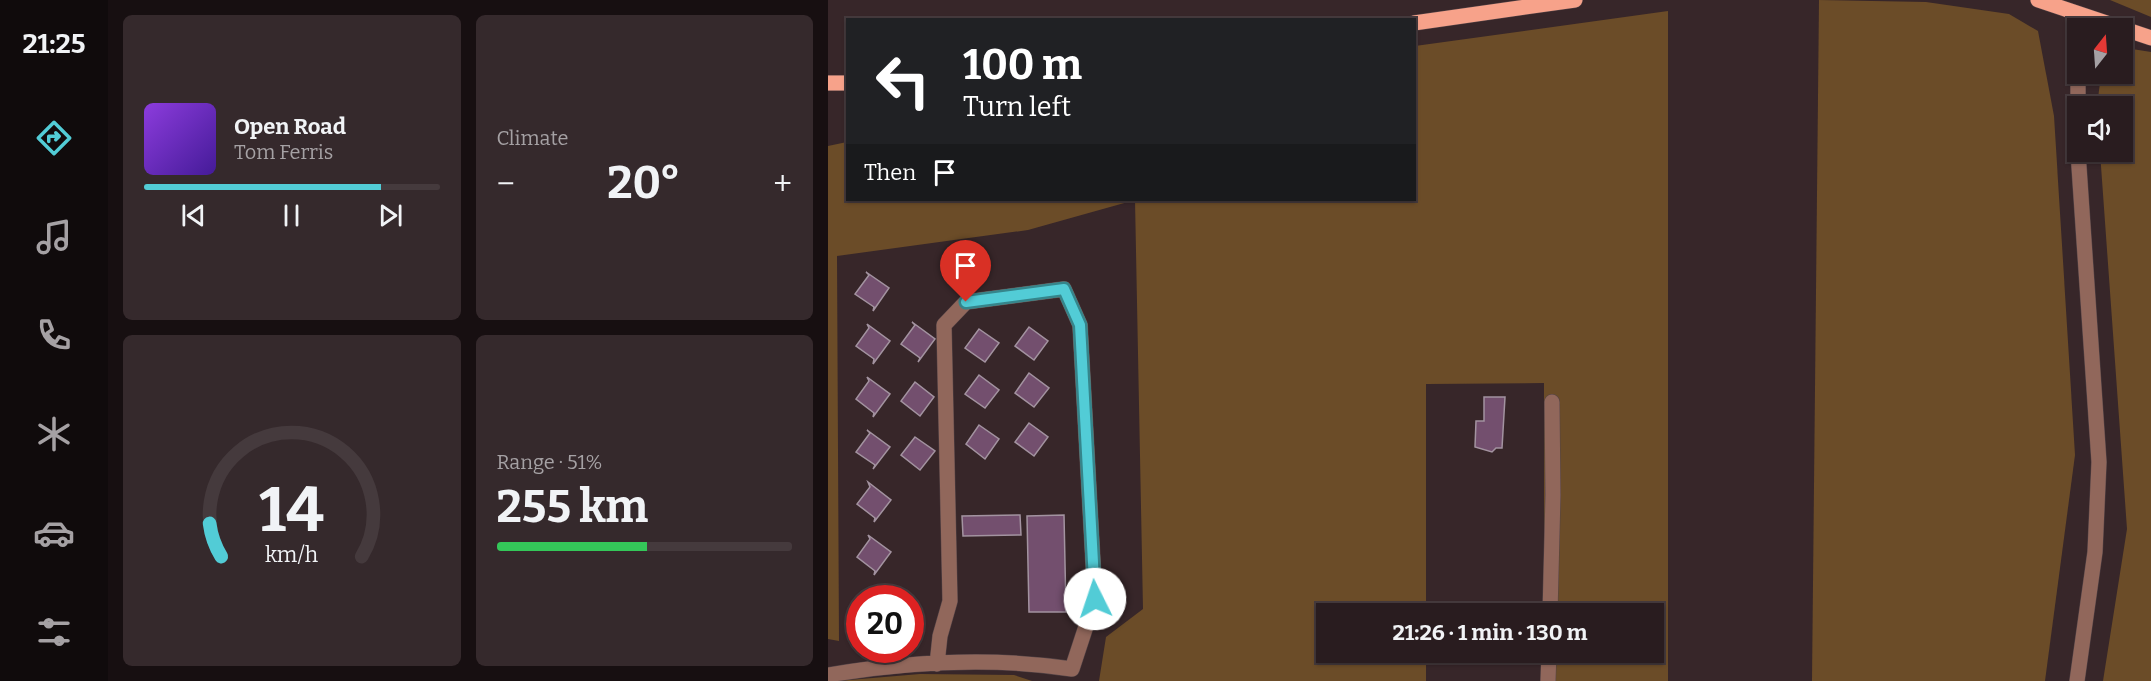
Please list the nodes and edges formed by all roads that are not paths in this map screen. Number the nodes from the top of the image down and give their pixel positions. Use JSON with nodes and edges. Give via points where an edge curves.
{"nodes":[{"id":1,"x":1575,"y":0,"type":"edge"},
{"id":2,"x":2038,"y":0,"type":"edge"},
{"id":3,"x":2080,"y":18,"type":"edge"},
{"id":4,"x":1416,"y":23,"type":"edge"},
{"id":5,"x":2133,"y":33,"type":"edge"},
{"id":6,"x":2151,"y":38,"type":"edge"},
{"id":7,"x":828,"y":83,"type":"edge"},
{"id":8,"x":846,"y":83,"type":"edge"},
{"id":9,"x":2079,"y":162,"type":"edge"},
{"id":10,"x":1552,"y":402,"type":"dead end"},
{"id":11,"x":1550,"y":603,"type":"edge"},
{"id":12,"x":1549,"y":663,"type":"edge"},
{"id":13,"x":937,"y":664,"type":"junction"},
{"id":14,"x":828,"y":675,"type":"edge"},
{"id":15,"x":1548,"y":681,"type":"edge"},
{"id":16,"x":2077,"y":681,"type":"edge"}],
"edges":[{"from":1,"to":4,"type":"main road"},
{"from":2,"to":3,"type":"main road"},
{"from":5,"to":6,"type":"main road"},
{"from":7,"to":8,"type":"main road"},
{"from":9,"to":16,"type":"street","via":[[2099,462],[2095,552]]},
{"from":10,"to":11,"type":"street"},
{"from":12,"to":15,"type":"street"},
{"from":13,"to":13,"type":"street","via":[[1034,663],[1072,669],[1079,651],[1095,599],[1080,325],[1064,289],[966,302],[944,325],[950,590]]},
{"from":13,"to":14,"type":"street"}]}
